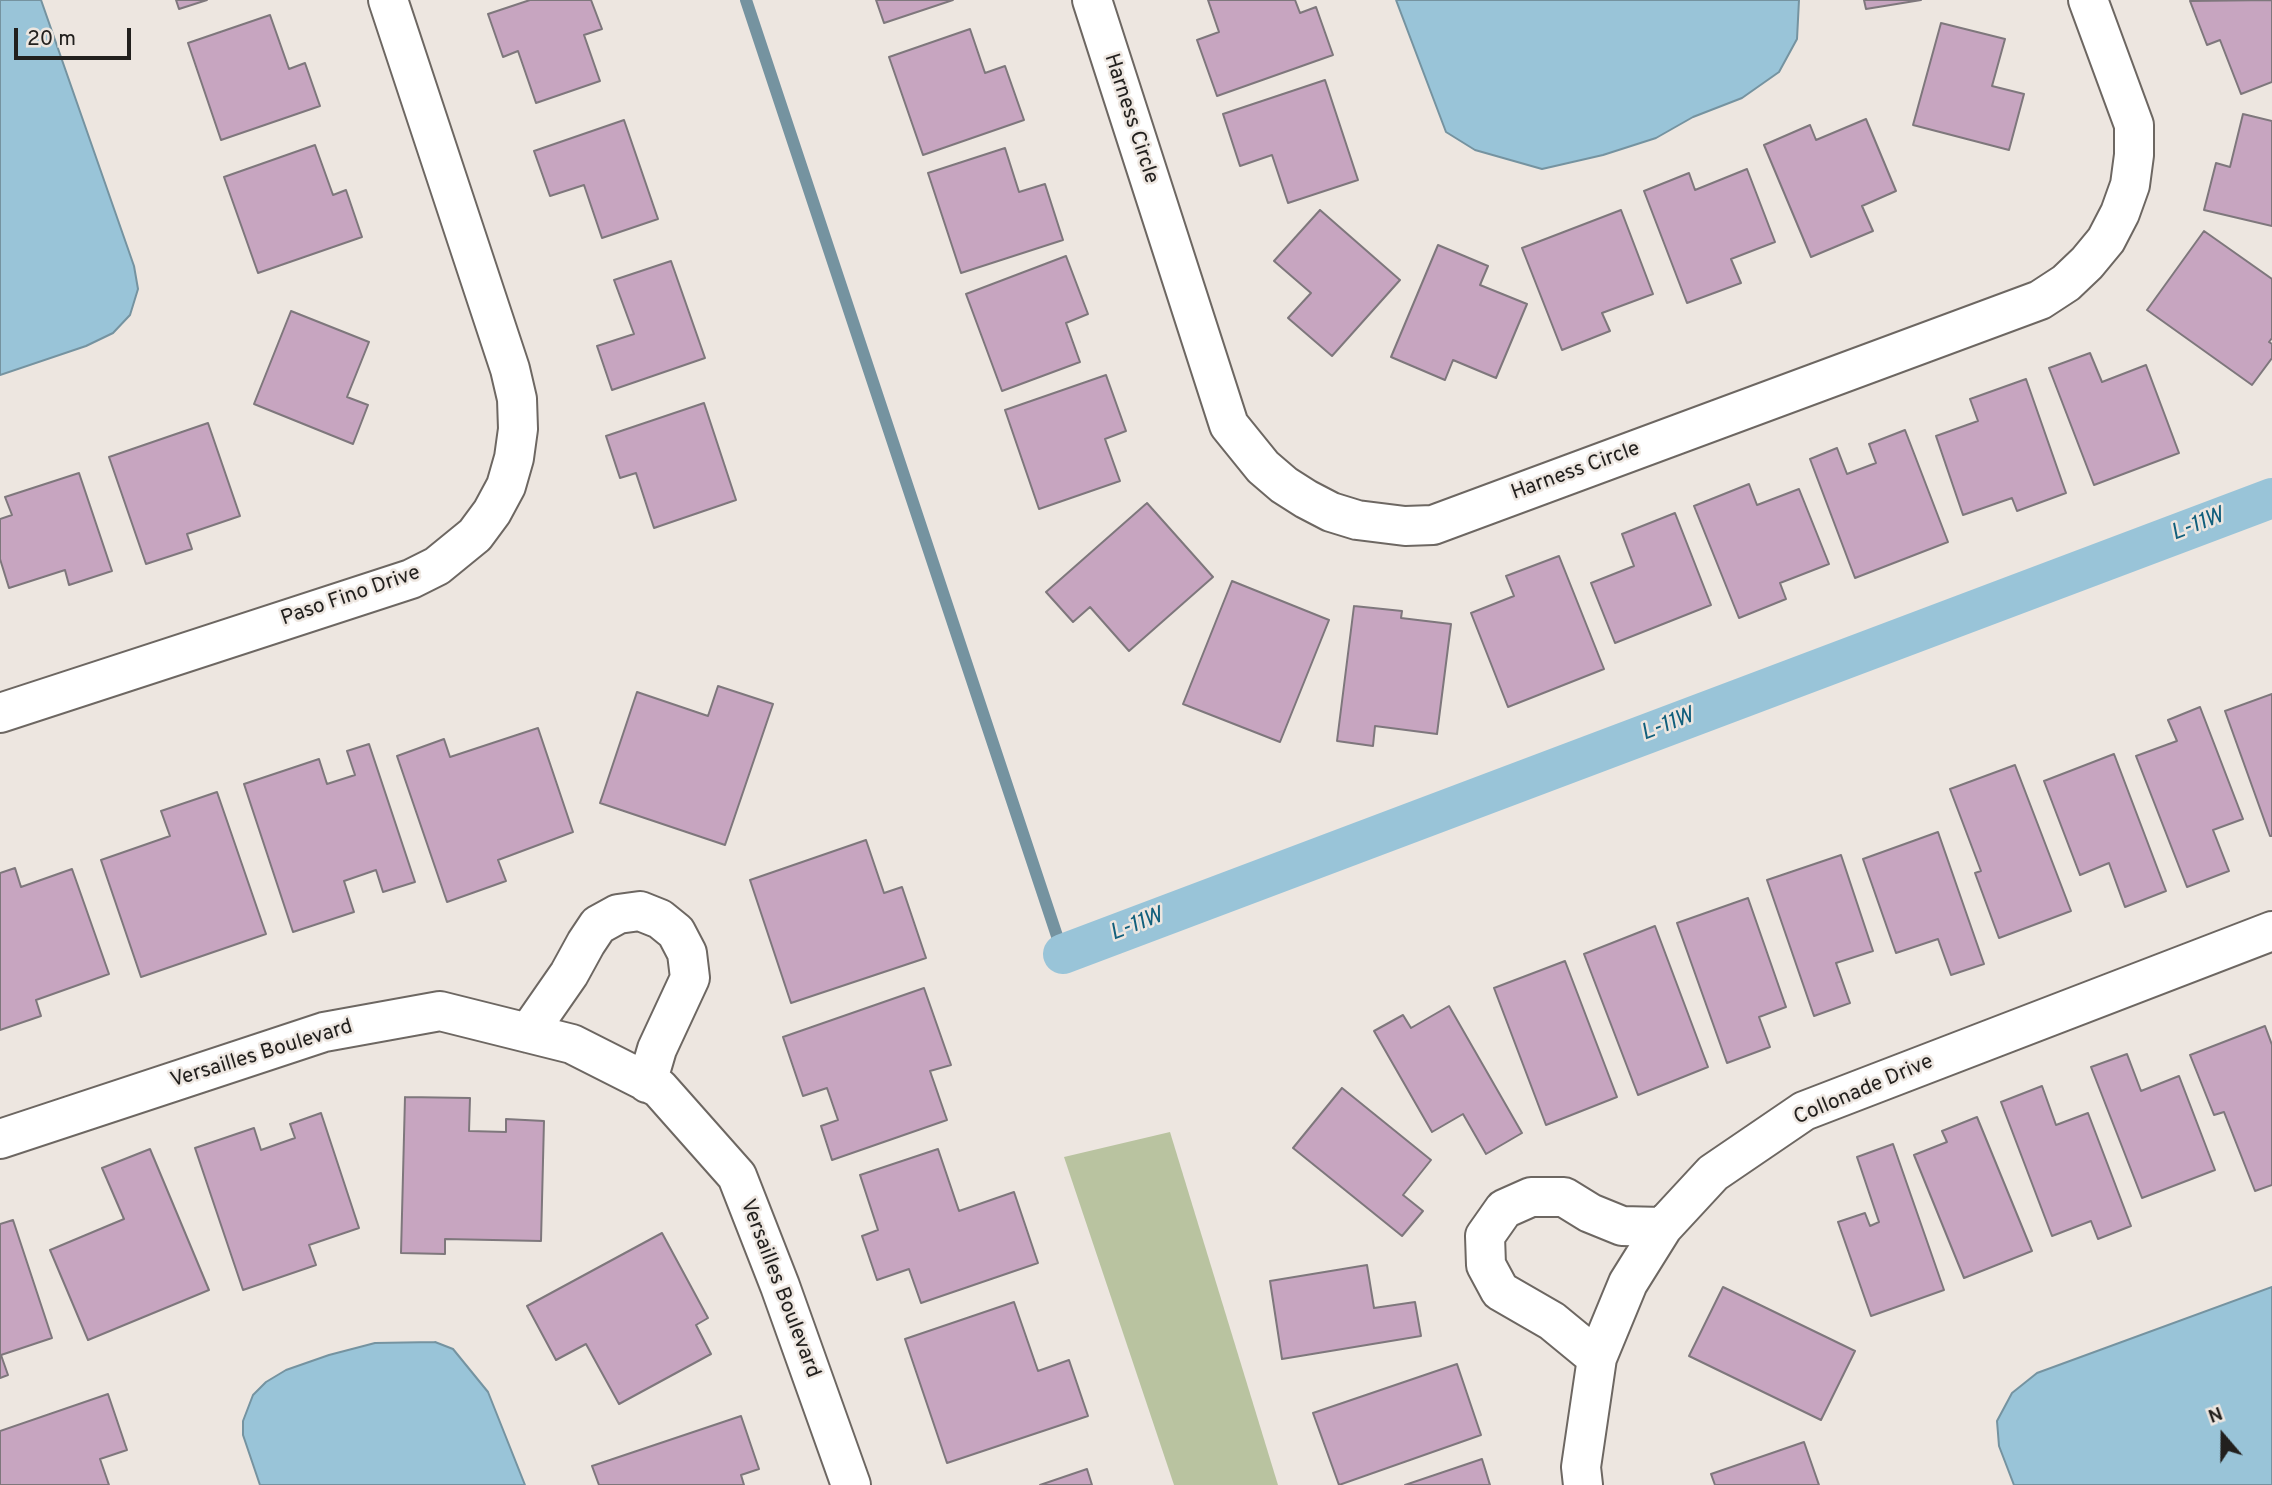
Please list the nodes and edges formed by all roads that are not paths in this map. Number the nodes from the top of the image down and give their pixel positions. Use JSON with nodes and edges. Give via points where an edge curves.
{"nodes":[{"id":1,"x":388,"y":0,"type":"edge"},
{"id":2,"x":1092,"y":0,"type":"edge"},
{"id":3,"x":2088,"y":0,"type":"edge"},
{"id":4,"x":0,"y":713,"type":"edge"},
{"id":5,"x":2272,"y":931,"type":"edge"},
{"id":6,"x":528,"y":1033,"type":"junction"},
{"id":7,"x":647,"y":1083,"type":"junction"},
{"id":8,"x":0,"y":1139,"type":"edge"},
{"id":9,"x":1663,"y":1227,"type":"junction"},
{"id":10,"x":1597,"y":1358,"type":"junction"},
{"id":11,"x":851,"y":1485,"type":"edge"},
{"id":12,"x":1583,"y":1485,"type":"edge"}],
"edges":[{"from":1,"to":4,"type":"street","name":"Paso Fino Drive","via":[[517,399],[514,458],[492,512],[475,535],[437,566],[411,579]]},
{"from":2,"to":3,"type":"street","name":"Harness Circle","via":[[1229,425],[1263,467],[1306,499],[1357,520],[1405,526],[1446,521],[2040,300],[2066,283],[2106,240],[2116,222],[2130,185],[2134,155],[2134,125]]},
{"from":5,"to":9,"type":"street","name":"Collonade Drive","via":[[1804,1111],[1713,1173]]},
{"from":6,"to":7,"type":"street","name":"Versailles Boulevard","via":[[572,1044]]},
{"from":6,"to":7,"type":"street","via":[[598,925],[618,914],[640,911],[660,919],[676,932],[687,953],[690,978],[657,1049]]},
{"from":6,"to":8,"type":"street","name":"Versailles Boulevard","via":[[440,1011],[324,1032]]},
{"from":7,"to":11,"type":"street","name":"Versailles Boulevard","via":[[659,1088],[737,1176]]},
{"from":9,"to":10,"type":"street","name":"Collonade Drive","via":[[1628,1283]]},
{"from":9,"to":10,"type":"street","via":[[1622,1226],[1564,1197],[1531,1197],[1504,1209],[1485,1236],[1486,1265],[1500,1291],[1552,1321]]},
{"from":10,"to":12,"type":"street","name":"Collonade Drive","via":[[1581,1466]]}]}
